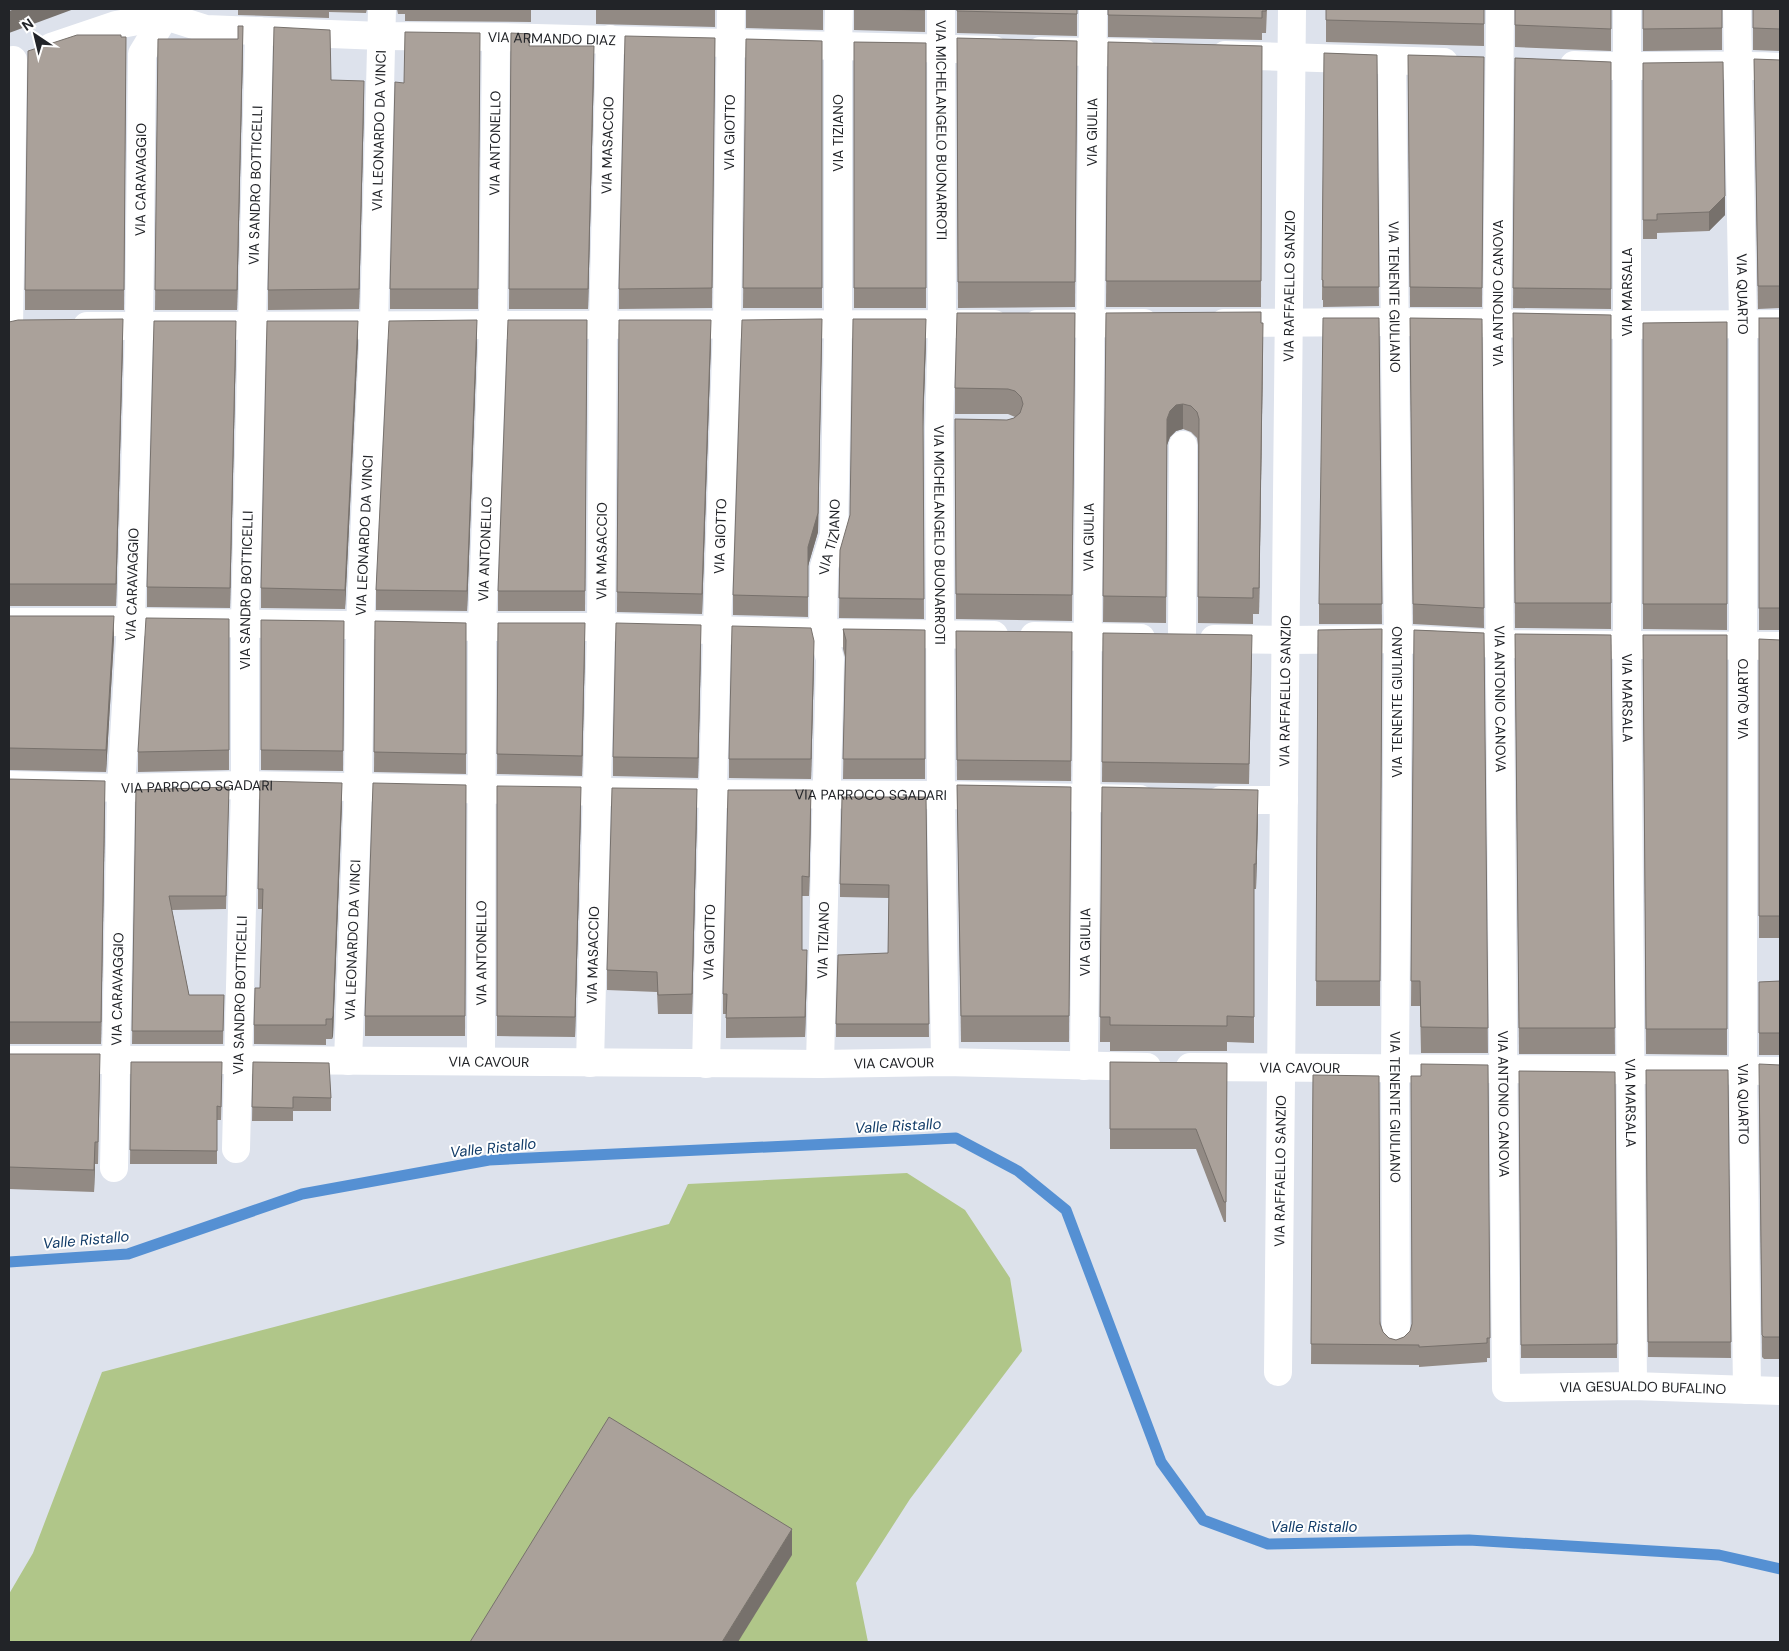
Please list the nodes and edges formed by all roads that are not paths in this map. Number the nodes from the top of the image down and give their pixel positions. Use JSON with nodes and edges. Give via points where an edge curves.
{"nodes":[{"id":1,"x":382,"y":9,"type":"edge"},
{"id":2,"x":731,"y":9,"type":"edge"},
{"id":3,"x":839,"y":9,"type":"edge"},
{"id":4,"x":941,"y":9,"type":"edge"},
{"id":5,"x":1093,"y":9,"type":"edge"},
{"id":6,"x":1292,"y":9,"type":"edge"},
{"id":7,"x":1500,"y":9,"type":"edge"},
{"id":8,"x":1627,"y":9,"type":"edge"},
{"id":9,"x":1737,"y":9,"type":"edge"},
{"id":10,"x":169,"y":11,"type":"edge"},
{"id":11,"x":258,"y":31,"type":"junction"},
{"id":12,"x":381,"y":36,"type":"junction"},
{"id":13,"x":496,"y":36,"type":"junction"},
{"id":14,"x":610,"y":39,"type":"junction"},
{"id":15,"x":730,"y":43,"type":"junction"},
{"id":16,"x":838,"y":46,"type":"junction"},
{"id":17,"x":940,"y":48,"type":"junction"},
{"id":18,"x":1092,"y":52,"type":"junction"},
{"id":19,"x":1172,"y":54,"type":"edge"},
{"id":20,"x":1202,"y":55,"type":"edge"},
{"id":21,"x":1292,"y":57,"type":"junction"},
{"id":22,"x":11,"y":60,"type":"edge"},
{"id":23,"x":1392,"y":61,"type":"junction"},
{"id":24,"x":1510,"y":63,"type":"junction"},
{"id":25,"x":1549,"y":64,"type":"edge"},
{"id":26,"x":1738,"y":65,"type":"junction"},
{"id":27,"x":1780,"y":67,"type":"edge"},
{"id":28,"x":1627,"y":68,"type":"junction"},
{"id":29,"x":1396,"y":322,"type":"junction"},
{"id":30,"x":1170,"y":323,"type":"edge"},
{"id":31,"x":1200,"y":323,"type":"edge"},
{"id":32,"x":1289,"y":323,"type":"junction"},
{"id":33,"x":1497,"y":323,"type":"junction"},
{"id":34,"x":374,"y":324,"type":"junction"},
{"id":35,"x":603,"y":324,"type":"junction"},
{"id":36,"x":727,"y":324,"type":"junction"},
{"id":37,"x":838,"y":324,"type":"junction"},
{"id":38,"x":942,"y":324,"type":"junction"},
{"id":39,"x":1090,"y":324,"type":"junction"},
{"id":40,"x":1743,"y":324,"type":"junction"},
{"id":41,"x":1780,"y":324,"type":"edge"},
{"id":42,"x":252,"y":325,"type":"junction"},
{"id":43,"x":493,"y":325,"type":"junction"},
{"id":44,"x":1627,"y":325,"type":"junction"},
{"id":45,"x":59,"y":326,"type":"edge"},
{"id":46,"x":139,"y":326,"type":"junction"},
{"id":47,"x":14,"y":327,"type":"edge"},
{"id":48,"x":1183,"y":445,"type":"dead end"},
{"id":49,"x":9,"y":622,"type":"edge"},
{"id":50,"x":130,"y":622,"type":"junction"},
{"id":51,"x":245,"y":623,"type":"junction"},
{"id":52,"x":360,"y":626,"type":"junction"},
{"id":53,"x":482,"y":627,"type":"junction"},
{"id":54,"x":600,"y":627,"type":"junction"},
{"id":55,"x":717,"y":631,"type":"junction"},
{"id":56,"x":823,"y":633,"type":"junction"},
{"id":57,"x":941,"y":634,"type":"junction"},
{"id":58,"x":1088,"y":637,"type":"junction"},
{"id":59,"x":1182,"y":638,"type":"junction"},
{"id":60,"x":1398,"y":639,"type":"junction"},
{"id":61,"x":1286,"y":640,"type":"junction"},
{"id":62,"x":1500,"y":644,"type":"junction"},
{"id":63,"x":1744,"y":645,"type":"junction"},
{"id":64,"x":1627,"y":646,"type":"junction"},
{"id":65,"x":1780,"y":646,"type":"edge"},
{"id":66,"x":9,"y":785,"type":"edge"},
{"id":67,"x":244,"y":786,"type":"junction"},
{"id":68,"x":121,"y":788,"type":"junction"},
{"id":69,"x":358,"y":788,"type":"junction"},
{"id":70,"x":482,"y":790,"type":"junction"},
{"id":71,"x":596,"y":792,"type":"junction"},
{"id":72,"x":713,"y":794,"type":"junction"},
{"id":73,"x":826,"y":795,"type":"junction"},
{"id":74,"x":942,"y":795,"type":"junction"},
{"id":75,"x":1086,"y":798,"type":"junction"},
{"id":76,"x":1165,"y":799,"type":"edge"},
{"id":77,"x":1195,"y":799,"type":"edge"},
{"id":78,"x":1284,"y":800,"type":"junction"},
{"id":79,"x":9,"y":1060,"type":"edge"},
{"id":80,"x":115,"y":1060,"type":"junction"},
{"id":81,"x":237,"y":1060,"type":"junction"},
{"id":82,"x":348,"y":1061,"type":"junction"},
{"id":83,"x":481,"y":1061,"type":"junction"},
{"id":84,"x":946,"y":1062,"type":"junction"},
{"id":85,"x":590,"y":1063,"type":"junction"},
{"id":86,"x":706,"y":1064,"type":"junction"},
{"id":87,"x":820,"y":1064,"type":"junction"},
{"id":88,"x":1084,"y":1066,"type":"junction"},
{"id":89,"x":1282,"y":1068,"type":"junction"},
{"id":90,"x":1395,"y":1068,"type":"junction"},
{"id":91,"x":1504,"y":1069,"type":"junction"},
{"id":92,"x":1631,"y":1070,"type":"junction"},
{"id":93,"x":1743,"y":1071,"type":"junction"},
{"id":94,"x":1780,"y":1071,"type":"edge"},
{"id":95,"x":236,"y":1149,"type":"dead end"},
{"id":96,"x":114,"y":1168,"type":"dead end"},
{"id":97,"x":1396,"y":1344,"type":"edge"},
{"id":98,"x":1278,"y":1372,"type":"dead end"},
{"id":99,"x":1633,"y":1386,"type":"junction"},
{"id":100,"x":1506,"y":1388,"type":"joint"},
{"id":101,"x":1747,"y":1390,"type":"junction"},
{"id":102,"x":1780,"y":1391,"type":"edge"}],
"edges":[{"from":1,"to":12,"type":"street","name":"VIA LEONARDO DA VINCI"},
{"from":2,"to":15,"type":"street","name":"VIA GIOTTO"},
{"from":3,"to":16,"type":"street","name":"VIA TIZIANO"},
{"from":4,"to":17,"type":"street","name":"VIA MICHELANGELO BUONARROTI"},
{"from":5,"to":18,"type":"street","name":"VIA GIULIA"},
{"from":6,"to":21,"type":"street","name":"VIA RAFFAELLO SANZIO"},
{"from":7,"to":24,"type":"street","name":"VIA ANTONIO CANOVA"},
{"from":8,"to":28,"type":"street","name":"VIA MARSALA"},
{"from":9,"to":26,"type":"street","name":"VIA QUARTO"},
{"from":10,"to":11,"type":"street","name":"VIA ARMANDO DIAZ","via":[[206,29]]},
{"from":10,"to":22,"type":"street"},
{"from":10,"to":46,"type":"street","name":"VIA CARAVAGGIO","via":[[142,54]]},
{"from":11,"to":12,"type":"street","name":"VIA ARMANDO DIAZ"},
{"from":11,"to":42,"type":"street","name":"VIA SANDRO BOTTICELLI"},
{"from":12,"to":13,"type":"street","name":"VIA ARMANDO DIAZ"},
{"from":12,"to":34,"type":"street","name":"VIA LEONARDO DA VINCI"},
{"from":13,"to":14,"type":"street","name":"VIA ARMANDO DIAZ"},
{"from":13,"to":43,"type":"street","name":"VIA ANTONELLO"},
{"from":14,"to":15,"type":"street","name":"VIA ARMANDO DIAZ"},
{"from":14,"to":35,"type":"street","name":"VIA MASACCIO"},
{"from":15,"to":16,"type":"street","name":"VIA ARMANDO DIAZ"},
{"from":15,"to":36,"type":"street","name":"VIA GIOTTO"},
{"from":16,"to":17,"type":"street","name":"VIA ARMANDO DIAZ"},
{"from":16,"to":37,"type":"street","name":"VIA TIZIANO"},
{"from":17,"to":18,"type":"street","name":"VIA ARMANDO DIAZ"},
{"from":17,"to":38,"type":"street","name":"VIA MICHELANGELO BUONARROTI"},
{"from":18,"to":19,"type":"street","name":"VIA ARMANDO DIAZ"},
{"from":18,"to":39,"type":"street","name":"VIA GIULIA"},
{"from":20,"to":21,"type":"street"},
{"from":21,"to":23,"type":"street"},
{"from":21,"to":32,"type":"street","name":"VIA RAFFAELLO SANZIO"},
{"from":22,"to":47,"type":"street"},
{"from":23,"to":24,"type":"street"},
{"from":23,"to":29,"type":"street","name":"VIA TENENTE GIULIANO"},
{"from":24,"to":33,"type":"street","name":"VIA ANTONIO CANOVA"},
{"from":25,"to":28,"type":"street"},
{"from":26,"to":27,"type":"street"},
{"from":26,"to":28,"type":"street"},
{"from":26,"to":40,"type":"street","name":"VIA QUARTO"},
{"from":28,"to":44,"type":"street","name":"VIA MARSALA"},
{"from":29,"to":32,"type":"street"},
{"from":29,"to":33,"type":"street"},
{"from":29,"to":60,"type":"street","name":"VIA TENENTE GIULIANO"},
{"from":30,"to":39,"type":"street"},
{"from":31,"to":32,"type":"street"},
{"from":32,"to":61,"type":"street","name":"VIA RAFFAELLO SANZIO"},
{"from":33,"to":44,"type":"street"},
{"from":33,"to":62,"type":"street","name":"VIA ANTONIO CANOVA"},
{"from":34,"to":42,"type":"street"},
{"from":34,"to":43,"type":"street"},
{"from":34,"to":52,"type":"street","name":"VIA LEONARDO DA VINCI"},
{"from":35,"to":36,"type":"street"},
{"from":35,"to":43,"type":"street"},
{"from":35,"to":54,"type":"street","name":"VIA MASACCIO"},
{"from":36,"to":37,"type":"street"},
{"from":36,"to":55,"type":"street","name":"VIA GIOTTO"},
{"from":37,"to":38,"type":"street"},
{"from":37,"to":56,"type":"street","name":"VIA TIZIANO","via":[[834,535],[824,567]]},
{"from":38,"to":39,"type":"street"},
{"from":38,"to":57,"type":"street","name":"VIA MICHELANGELO BUONARROTI","via":[[949,429]]},
{"from":39,"to":58,"type":"street","name":"VIA GIULIA"},
{"from":40,"to":41,"type":"street"},
{"from":40,"to":44,"type":"street"},
{"from":40,"to":63,"type":"street","name":"VIA QUARTO"},
{"from":42,"to":46,"type":"street"},
{"from":42,"to":51,"type":"street","name":"VIA SANDRO BOTTICELLI"},
{"from":43,"to":53,"type":"street","name":"VIA ANTONELLO"},
{"from":44,"to":64,"type":"street","name":"VIA MARSALA"},
{"from":45,"to":46,"type":"street"},
{"from":46,"to":50,"type":"street","name":"VIA CARAVAGGIO"},
{"from":48,"to":59,"type":"street"},
{"from":49,"to":50,"type":"street"},
{"from":50,"to":51,"type":"street"},
{"from":50,"to":68,"type":"street","name":"VIA CARAVAGGIO"},
{"from":51,"to":52,"type":"street"},
{"from":51,"to":67,"type":"street","name":"VIA SANDRO BOTTICELLI"},
{"from":52,"to":53,"type":"street"},
{"from":52,"to":69,"type":"street","name":"VIA LEONARDO DA VINCI"},
{"from":53,"to":54,"type":"street"},
{"from":53,"to":70,"type":"street","name":"VIA ANTONELLO"},
{"from":54,"to":55,"type":"street"},
{"from":54,"to":71,"type":"street","name":"VIA MASACCIO"},
{"from":55,"to":56,"type":"street"},
{"from":55,"to":72,"type":"street","name":"VIA GIOTTO"},
{"from":56,"to":57,"type":"street"},
{"from":56,"to":73,"type":"street","name":"VIA TIZIANO","via":[[830,659]]},
{"from":57,"to":58,"type":"street"},
{"from":57,"to":74,"type":"street","name":"VIA MICHELANGELO BUONARROTI"},
{"from":58,"to":59,"type":"street"},
{"from":58,"to":75,"type":"street","name":"VIA GIULIA"},
{"from":59,"to":61,"type":"street"},
{"from":60,"to":61,"type":"street"},
{"from":60,"to":62,"type":"street"},
{"from":60,"to":90,"type":"street","name":"VIA TENENTE GIULIANO"},
{"from":61,"to":78,"type":"street","name":"VIA RAFFAELLO SANZIO"},
{"from":62,"to":64,"type":"street"},
{"from":62,"to":91,"type":"street","name":"VIA ANTONIO CANOVA"},
{"from":63,"to":64,"type":"street"},
{"from":63,"to":65,"type":"street"},
{"from":63,"to":93,"type":"street","name":"VIA QUARTO"},
{"from":64,"to":92,"type":"street","name":"VIA MARSALA"},
{"from":66,"to":68,"type":"street","name":"VIA PARROCO SGADARI"},
{"from":67,"to":68,"type":"street","name":"VIA PARROCO SGADARI"},
{"from":67,"to":69,"type":"street","name":"VIA PARROCO SGADARI"},
{"from":67,"to":81,"type":"street","name":"VIA SANDRO BOTTICELLI"},
{"from":68,"to":80,"type":"street","name":"VIA CARAVAGGIO"},
{"from":69,"to":70,"type":"street","name":"VIA PARROCO SGADARI"},
{"from":69,"to":82,"type":"street","name":"VIA LEONARDO DA VINCI"},
{"from":70,"to":71,"type":"street","name":"VIA PARROCO SGADARI"},
{"from":70,"to":83,"type":"street","name":"VIA ANTONELLO"},
{"from":71,"to":72,"type":"street","name":"VIA PARROCO SGADARI"},
{"from":71,"to":85,"type":"street","name":"VIA MASACCIO"},
{"from":72,"to":73,"type":"street","name":"VIA PARROCO SGADARI"},
{"from":72,"to":86,"type":"street","name":"VIA GIOTTO"},
{"from":73,"to":74,"type":"street","name":"VIA PARROCO SGADARI"},
{"from":73,"to":87,"type":"street","name":"VIA TIZIANO"},
{"from":74,"to":75,"type":"street","name":"VIA PARROCO SGADARI"},
{"from":74,"to":84,"type":"street","name":"VIA MICHELANGELO BUONARROTI"},
{"from":75,"to":76,"type":"street","name":"VIA PARROCO SGADARI"},
{"from":75,"to":88,"type":"street","name":"VIA GIULIA"},
{"from":77,"to":78,"type":"street"},
{"from":78,"to":89,"type":"street","name":"VIA RAFFAELLO SANZIO"},
{"from":79,"to":80,"type":"street","name":"VIA CAVOUR"},
{"from":80,"to":81,"type":"street","name":"VIA CAVOUR"},
{"from":80,"to":96,"type":"street","name":"VIA CARAVAGGIO"},
{"from":81,"to":82,"type":"street","name":"VIA CAVOUR"},
{"from":81,"to":95,"type":"street","name":"VIA SANDRO BOTTICELLI"},
{"from":82,"to":83,"type":"street","name":"VIA CAVOUR"},
{"from":83,"to":85,"type":"street","name":"VIA CAVOUR"},
{"from":84,"to":87,"type":"street","name":"VIA CAVOUR"},
{"from":84,"to":88,"type":"street","name":"VIA CAVOUR"},
{"from":85,"to":86,"type":"street","name":"VIA CAVOUR"},
{"from":86,"to":87,"type":"street","name":"VIA CAVOUR"},
{"from":88,"to":89,"type":"street","name":"VIA CAVOUR"},
{"from":89,"to":90,"type":"street","name":"VIA CAVOUR"},
{"from":89,"to":98,"type":"street","name":"VIA RAFFAELLO SANZIO"},
{"from":90,"to":91,"type":"street","name":"VIA CAVOUR"},
{"from":90,"to":97,"type":"street","name":"VIA TENENTE GIULIANO"},
{"from":91,"to":92,"type":"street","name":"VIA CAVOUR"},
{"from":91,"to":100,"type":"street","name":"VIA ANTONIO CANOVA"},
{"from":92,"to":93,"type":"street","name":"VIA CAVOUR"},
{"from":92,"to":99,"type":"street","name":"VIA MARSALA"},
{"from":93,"to":94,"type":"street","name":"VIA CAVOUR"},
{"from":93,"to":101,"type":"street","name":"VIA QUARTO"},
{"from":99,"to":100,"type":"street","name":"VIA GESUALDO BUFALINO"},
{"from":99,"to":101,"type":"street","name":"VIA GESUALDO BUFALINO"},
{"from":101,"to":102,"type":"street","name":"VIA GESUALDO BUFALINO"}]}
